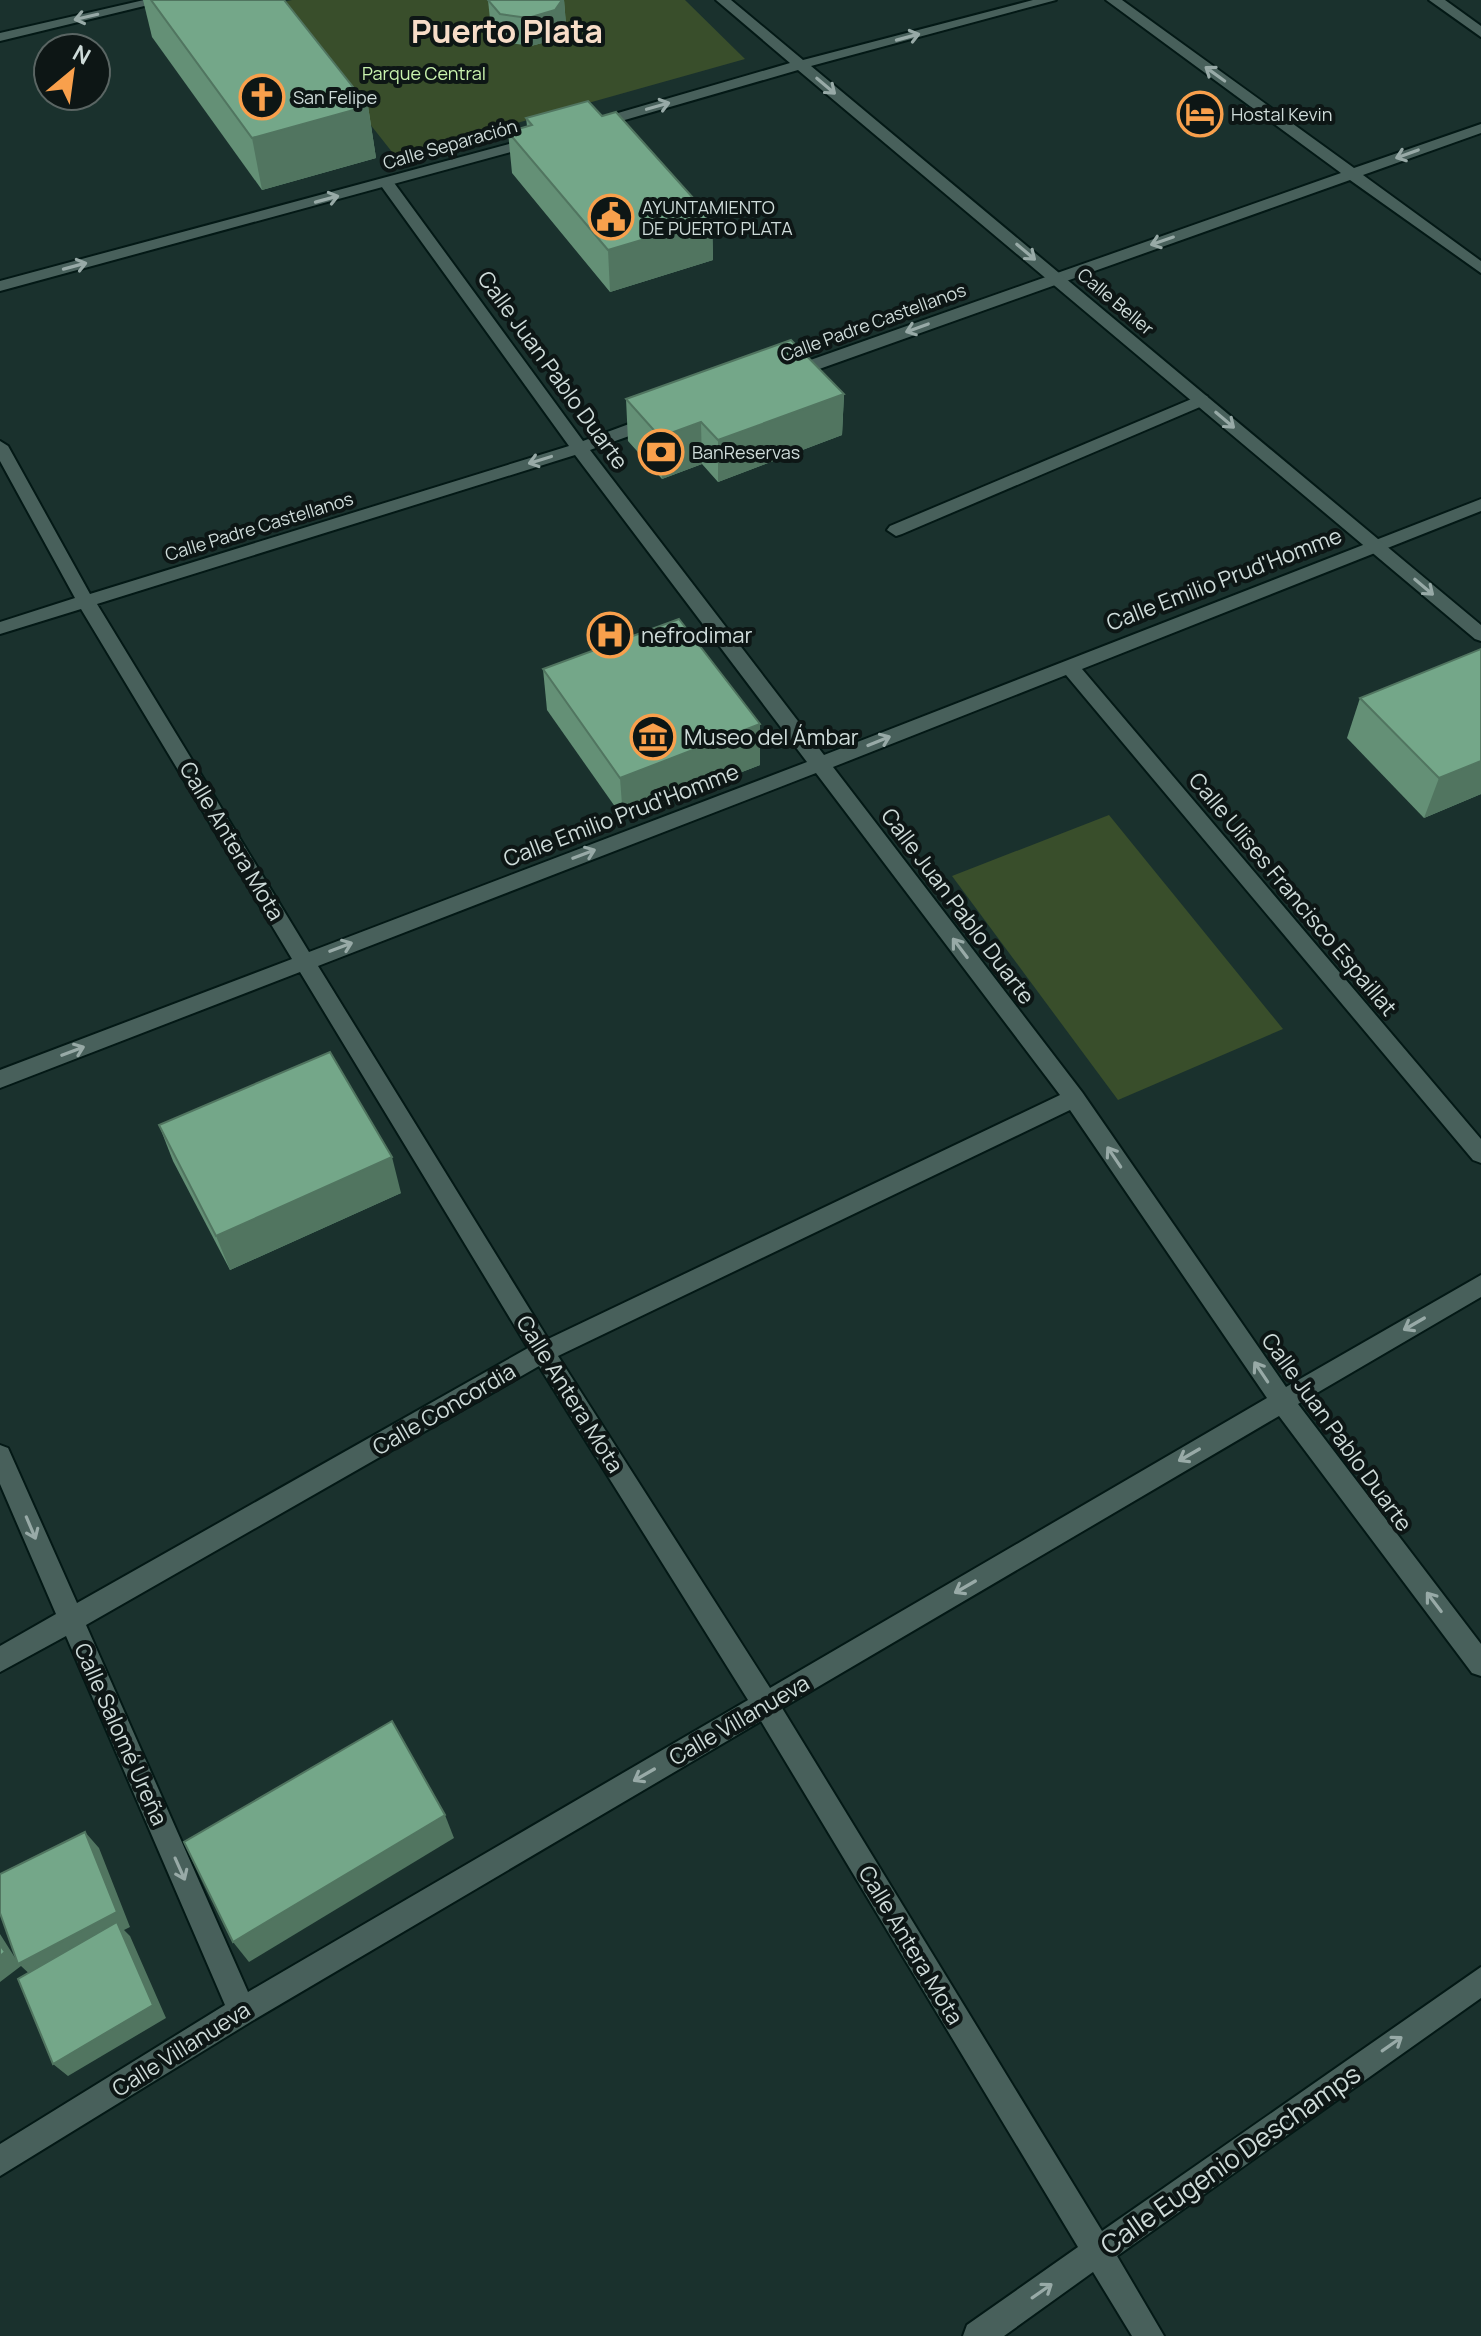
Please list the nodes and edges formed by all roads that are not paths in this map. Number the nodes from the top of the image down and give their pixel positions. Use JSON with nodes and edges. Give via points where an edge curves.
{"nodes":[{"id":1,"x":162,"y":0,"type":"edge"},
{"id":2,"x":723,"y":0,"type":"edge"},
{"id":3,"x":1049,"y":0,"type":"edge"},
{"id":4,"x":1113,"y":0,"type":"edge"},
{"id":5,"x":1436,"y":0,"type":"edge"},
{"id":6,"x":1481,"y":33,"type":"edge"},
{"id":7,"x":0,"y":37,"type":"edge"},
{"id":8,"x":800,"y":65,"type":"junction"},
{"id":9,"x":1481,"y":128,"type":"edge"},
{"id":10,"x":1352,"y":174,"type":"junction"},
{"id":11,"x":387,"y":183,"type":"junction"},
{"id":12,"x":1481,"y":268,"type":"edge"},
{"id":13,"x":1057,"y":278,"type":"junction"},
{"id":14,"x":0,"y":286,"type":"edge"},
{"id":15,"x":773,"y":379,"type":"edge"},
{"id":16,"x":1201,"y":400,"type":"junction"},
{"id":17,"x":669,"y":416,"type":"edge"},
{"id":18,"x":0,"y":446,"type":"edge"},
{"id":19,"x":579,"y":448,"type":"junction"},
{"id":20,"x":1481,"y":505,"type":"edge"},
{"id":21,"x":896,"y":530,"type":"dead end"},
{"id":22,"x":1374,"y":546,"type":"junction"},
{"id":23,"x":85,"y":600,"type":"junction"},
{"id":24,"x":0,"y":628,"type":"edge"},
{"id":25,"x":1481,"y":635,"type":"edge"},
{"id":26,"x":1068,"y":665,"type":"junction"},
{"id":27,"x":821,"y":764,"type":"junction"},
{"id":28,"x":304,"y":961,"type":"junction"},
{"id":29,"x":0,"y":1079,"type":"edge"},
{"id":30,"x":1074,"y":1098,"type":"junction"},
{"id":31,"x":1481,"y":1154,"type":"edge"},
{"id":32,"x":1481,"y":1285,"type":"edge"},
{"id":33,"x":543,"y":1352,"type":"junction"},
{"id":34,"x":1282,"y":1401,"type":"junction"},
{"id":35,"x":0,"y":1456,"type":"edge"},
{"id":36,"x":72,"y":1622,"type":"junction"},
{"id":37,"x":0,"y":1660,"type":"edge"},
{"id":38,"x":1481,"y":1664,"type":"edge"},
{"id":39,"x":765,"y":1704,"type":"junction"},
{"id":40,"x":1481,"y":1981,"type":"edge"},
{"id":41,"x":242,"y":2011,"type":"junction"},
{"id":42,"x":0,"y":2161,"type":"edge"},
{"id":43,"x":1097,"y":2252,"type":"junction"},
{"id":44,"x":978,"y":2336,"type":"edge"},
{"id":45,"x":1149,"y":2336,"type":"edge"}],
"edges":[{"from":1,"to":7,"type":"street","one_way":true},
{"from":2,"to":8,"type":"street","name":"Calle Beller"},
{"from":8,"to":3,"type":"street","name":"Calle Separación","one_way":true},
{"from":10,"to":4,"type":"street","one_way":true},
{"from":5,"to":6,"type":"street"},
{"from":11,"to":8,"type":"street","name":"Calle Separación","one_way":true},
{"from":8,"to":13,"type":"street","name":"Calle Beller","one_way":true},
{"from":9,"to":10,"type":"street","name":"Calle Padre Castellanos","one_way":true},
{"from":10,"to":12,"type":"street"},
{"from":10,"to":13,"type":"street","name":"Calle Padre Castellanos","one_way":true},
{"from":14,"to":11,"type":"street","name":"Calle Separación","one_way":true},
{"from":11,"to":19,"type":"street","name":"Calle Juan Pablo Duarte"},
{"from":13,"to":15,"type":"street","name":"Calle Padre Castellanos","one_way":true},
{"from":13,"to":16,"type":"street","name":"Calle Beller"},
{"from":16,"to":21,"type":"street"},
{"from":16,"to":22,"type":"street","name":"Calle Beller","one_way":true},
{"from":17,"to":19,"type":"street","name":"Calle Padre Castellanos"},
{"from":18,"to":23,"type":"street","name":"Calle Antera Mota"},
{"from":19,"to":23,"type":"street","name":"Calle Padre Castellanos","one_way":true},
{"from":19,"to":27,"type":"street","name":"Calle Juan Pablo Duarte"},
{"from":20,"to":22,"type":"street","name":"Calle Emilio Prud'Homme"},
{"from":22,"to":25,"type":"street","name":"Calle Beller","one_way":true},
{"from":22,"to":26,"type":"street","name":"Calle Emilio Prud'Homme"},
{"from":23,"to":24,"type":"street","name":"Calle Padre Castellanos"},
{"from":23,"to":28,"type":"street","name":"Calle Antera Mota"},
{"from":27,"to":26,"type":"street","name":"Calle Emilio Prud'Homme","one_way":true},
{"from":26,"to":31,"type":"street","name":"Calle Ulises Francisco Espaillat"},
{"from":28,"to":27,"type":"street","name":"Calle Emilio Prud'Homme","one_way":true},
{"from":30,"to":27,"type":"street","name":"Calle Juan Pablo Duarte","one_way":true},
{"from":29,"to":28,"type":"street","name":"Calle Emilio Prud'Homme","one_way":true},
{"from":28,"to":33,"type":"street","name":"Calle Antera Mota"},
{"from":30,"to":33,"type":"street","name":"Calle Concordia"},
{"from":34,"to":30,"type":"street","name":"Calle Juan Pablo Duarte","one_way":true},
{"from":32,"to":34,"type":"street","name":"Calle Villanueva","one_way":true},
{"from":33,"to":36,"type":"street","name":"Calle Concordia"},
{"from":33,"to":39,"type":"street","name":"Calle Antera Mota"},
{"from":38,"to":34,"type":"street","name":"Calle Juan Pablo Duarte","one_way":true},
{"from":34,"to":39,"type":"street","name":"Calle Villanueva","one_way":true},
{"from":35,"to":36,"type":"street","name":"Calle Salomé Ureña","one_way":true},
{"from":36,"to":37,"type":"street","name":"Calle Concordia"},
{"from":36,"to":41,"type":"street","name":"Calle Salomé Ureña","one_way":true},
{"from":39,"to":41,"type":"street","name":"Calle Villanueva","one_way":true},
{"from":39,"to":43,"type":"street","name":"Calle Antera Mota"},
{"from":43,"to":40,"type":"street","name":"Calle Eugenio Deschamps","one_way":true},
{"from":41,"to":42,"type":"street","name":"Calle Villanueva"},
{"from":44,"to":43,"type":"street","name":"Calle Eugenio Deschamps","one_way":true},
{"from":43,"to":45,"type":"street","name":"Calle Antera Mota"}]}
